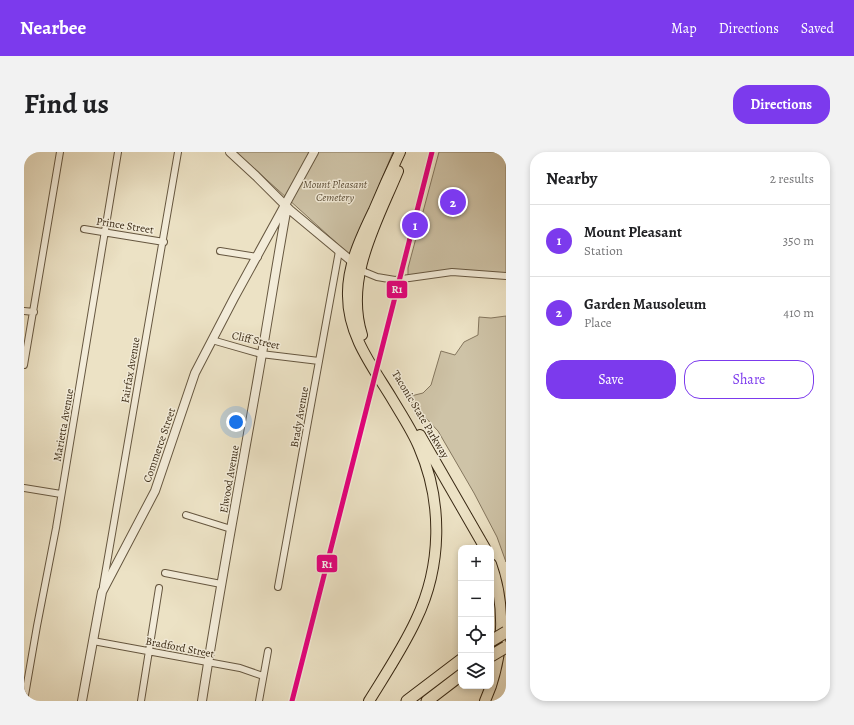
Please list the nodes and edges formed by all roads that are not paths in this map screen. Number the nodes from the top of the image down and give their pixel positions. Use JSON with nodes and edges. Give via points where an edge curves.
{"nodes":[{"id":1,"x":60,"y":152,"type":"edge"},
{"id":2,"x":118,"y":152,"type":"edge"},
{"id":3,"x":178,"y":152,"type":"edge"},
{"id":4,"x":230,"y":152,"type":"edge"},
{"id":5,"x":314,"y":152,"type":"edge"},
{"id":6,"x":400,"y":152,"type":"edge"},
{"id":7,"x":406,"y":152,"type":"edge"},
{"id":8,"x":285,"y":205,"type":"junction"},
{"id":9,"x":84,"y":229,"type":"dead end"},
{"id":10,"x":105,"y":233,"type":"junction"},
{"id":11,"x":164,"y":242,"type":"junction"},
{"id":12,"x":220,"y":251,"type":"dead end"},
{"id":13,"x":339,"y":251,"type":"junction"},
{"id":14,"x":258,"y":257,"type":"junction"},
{"id":15,"x":277,"y":260,"type":"joint"},
{"id":16,"x":356,"y":267,"type":"junction"},
{"id":17,"x":506,"y":276,"type":"edge"},
{"id":18,"x":24,"y":311,"type":"edge"},
{"id":19,"x":34,"y":312,"type":"junction"},
{"id":20,"x":212,"y":340,"type":"junction"},
{"id":21,"x":261,"y":354,"type":"junction"},
{"id":22,"x":319,"y":361,"type":"junction"},
{"id":23,"x":24,"y":365,"type":"edge"},
{"id":24,"x":384,"y":380,"type":"junction"},
{"id":25,"x":24,"y":488,"type":"edge"},
{"id":26,"x":61,"y":494,"type":"junction"},
{"id":27,"x":186,"y":515,"type":"dead end"},
{"id":28,"x":231,"y":529,"type":"junction"},
{"id":29,"x":483,"y":545,"type":"edge"},
{"id":30,"x":165,"y":573,"type":"dead end"},
{"id":31,"x":494,"y":576,"type":"edge"},
{"id":32,"x":221,"y":584,"type":"junction"},
{"id":33,"x":278,"y":587,"type":"dead end"},
{"id":34,"x":159,"y":588,"type":"dead end"},
{"id":35,"x":102,"y":592,"type":"junction"},
{"id":36,"x":506,"y":632,"type":"edge"},
{"id":37,"x":494,"y":639,"type":"edge"},
{"id":38,"x":93,"y":641,"type":"junction"},
{"id":39,"x":506,"y":647,"type":"edge"},
{"id":40,"x":150,"y":651,"type":"junction"},
{"id":41,"x":268,"y":651,"type":"dead end"},
{"id":42,"x":494,"y":654,"type":"edge"},
{"id":43,"x":208,"y":662,"type":"junction"},
{"id":44,"x":458,"y":662,"type":"edge"},
{"id":45,"x":494,"y":674,"type":"edge"},
{"id":46,"x":263,"y":676,"type":"junction"},
{"id":47,"x":458,"y":677,"type":"edge"},
{"id":48,"x":490,"y":689,"type":"edge"},
{"id":49,"x":24,"y":701,"type":"edge"},
{"id":50,"x":82,"y":701,"type":"edge"},
{"id":51,"x":141,"y":701,"type":"edge"},
{"id":52,"x":202,"y":701,"type":"edge"},
{"id":53,"x":260,"y":701,"type":"edge"},
{"id":54,"x":369,"y":701,"type":"edge"},
{"id":55,"x":407,"y":701,"type":"edge"},
{"id":56,"x":427,"y":701,"type":"edge"},
{"id":57,"x":485,"y":701,"type":"edge"}],
"edges":[{"from":1,"to":19,"type":"street"},
{"from":2,"to":10,"type":"street","name":"Marietta Avenue"},
{"from":3,"to":11,"type":"street","name":"Fairfax Avenue"},
{"from":4,"to":8,"type":"street"},
{"from":5,"to":8,"type":"street","name":"Commerce Street"},
{"from":6,"to":16,"type":"highway","name":"Taconic State Parkway","via":[[364,230]]},
{"from":7,"to":16,"type":"highway","name":"Taconic State Parkway"},
{"from":8,"to":13,"type":"street"},
{"from":8,"to":14,"type":"street","name":"Commerce Street"},
{"from":8,"to":15,"type":"street","name":"Commerce Street"},
{"from":9,"to":10,"type":"street","name":"Prince Street"},
{"from":10,"to":11,"type":"street","name":"Prince Street"},
{"from":10,"to":26,"type":"street","name":"Marietta Avenue"},
{"from":11,"to":35,"type":"street","name":"Fairfax Avenue"},
{"from":12,"to":14,"type":"street"},
{"from":13,"to":16,"type":"street"},
{"from":13,"to":22,"type":"street","name":"Brady Avenue"},
{"from":14,"to":20,"type":"street","name":"Commerce Street"},
{"from":15,"to":21,"type":"street","name":"Elwood Avenue"},
{"from":16,"to":17,"type":"street","via":[[364,273],[388,279],[449,273]]},
{"from":16,"to":24,"type":"highway","name":"Taconic State Parkway","via":[[357,315],[361,333],[371,359]]},
{"from":18,"to":19,"type":"street"},
{"from":19,"to":23,"type":"street"},
{"from":20,"to":21,"type":"street","name":"Cliff Street"},
{"from":20,"to":35,"type":"street","name":"Commerce Street","via":[[195,373],[155,491]]},
{"from":21,"to":22,"type":"street","name":"Cliff Street"},
{"from":21,"to":28,"type":"street","name":"Elwood Avenue"},
{"from":22,"to":33,"type":"street","name":"Brady Avenue"},
{"from":24,"to":29,"type":"highway","name":"Taconic State Parkway","via":[[412,421]]},
{"from":24,"to":54,"type":"highway","name":"Taconic State Parkway","via":[[424,460],[434,500],[436,541],[430,580],[420,612]]},
{"from":25,"to":26,"type":"street"},
{"from":26,"to":49,"type":"street","name":"Marietta Avenue"},
{"from":27,"to":28,"type":"street"},
{"from":28,"to":32,"type":"street","name":"Elwood Avenue"},
{"from":30,"to":32,"type":"street"},
{"from":31,"to":45,"type":"highway","via":[[499,595],[501,622],[500,651]]},
{"from":32,"to":43,"type":"street","name":"Elwood Avenue"},
{"from":34,"to":40,"type":"street"},
{"from":35,"to":38,"type":"street","name":"Commerce Street"},
{"from":36,"to":37,"type":"highway","bridge":true},
{"from":38,"to":40,"type":"street","name":"Bradford Street"},
{"from":38,"to":50,"type":"street","name":"Commerce Street"},
{"from":39,"to":42,"type":"highway","bridge":true},
{"from":40,"to":43,"type":"street","name":"Bradford Street"},
{"from":40,"to":51,"type":"street"},
{"from":41,"to":46,"type":"street"},
{"from":43,"to":46,"type":"street","name":"Bradford Street","via":[[240,668]]},
{"from":43,"to":52,"type":"street","name":"Elwood Avenue"},
{"from":44,"to":55,"type":"highway"},
{"from":46,"to":53,"type":"street"},
{"from":47,"to":56,"type":"highway"},
{"from":48,"to":57,"type":"highway"}]}
